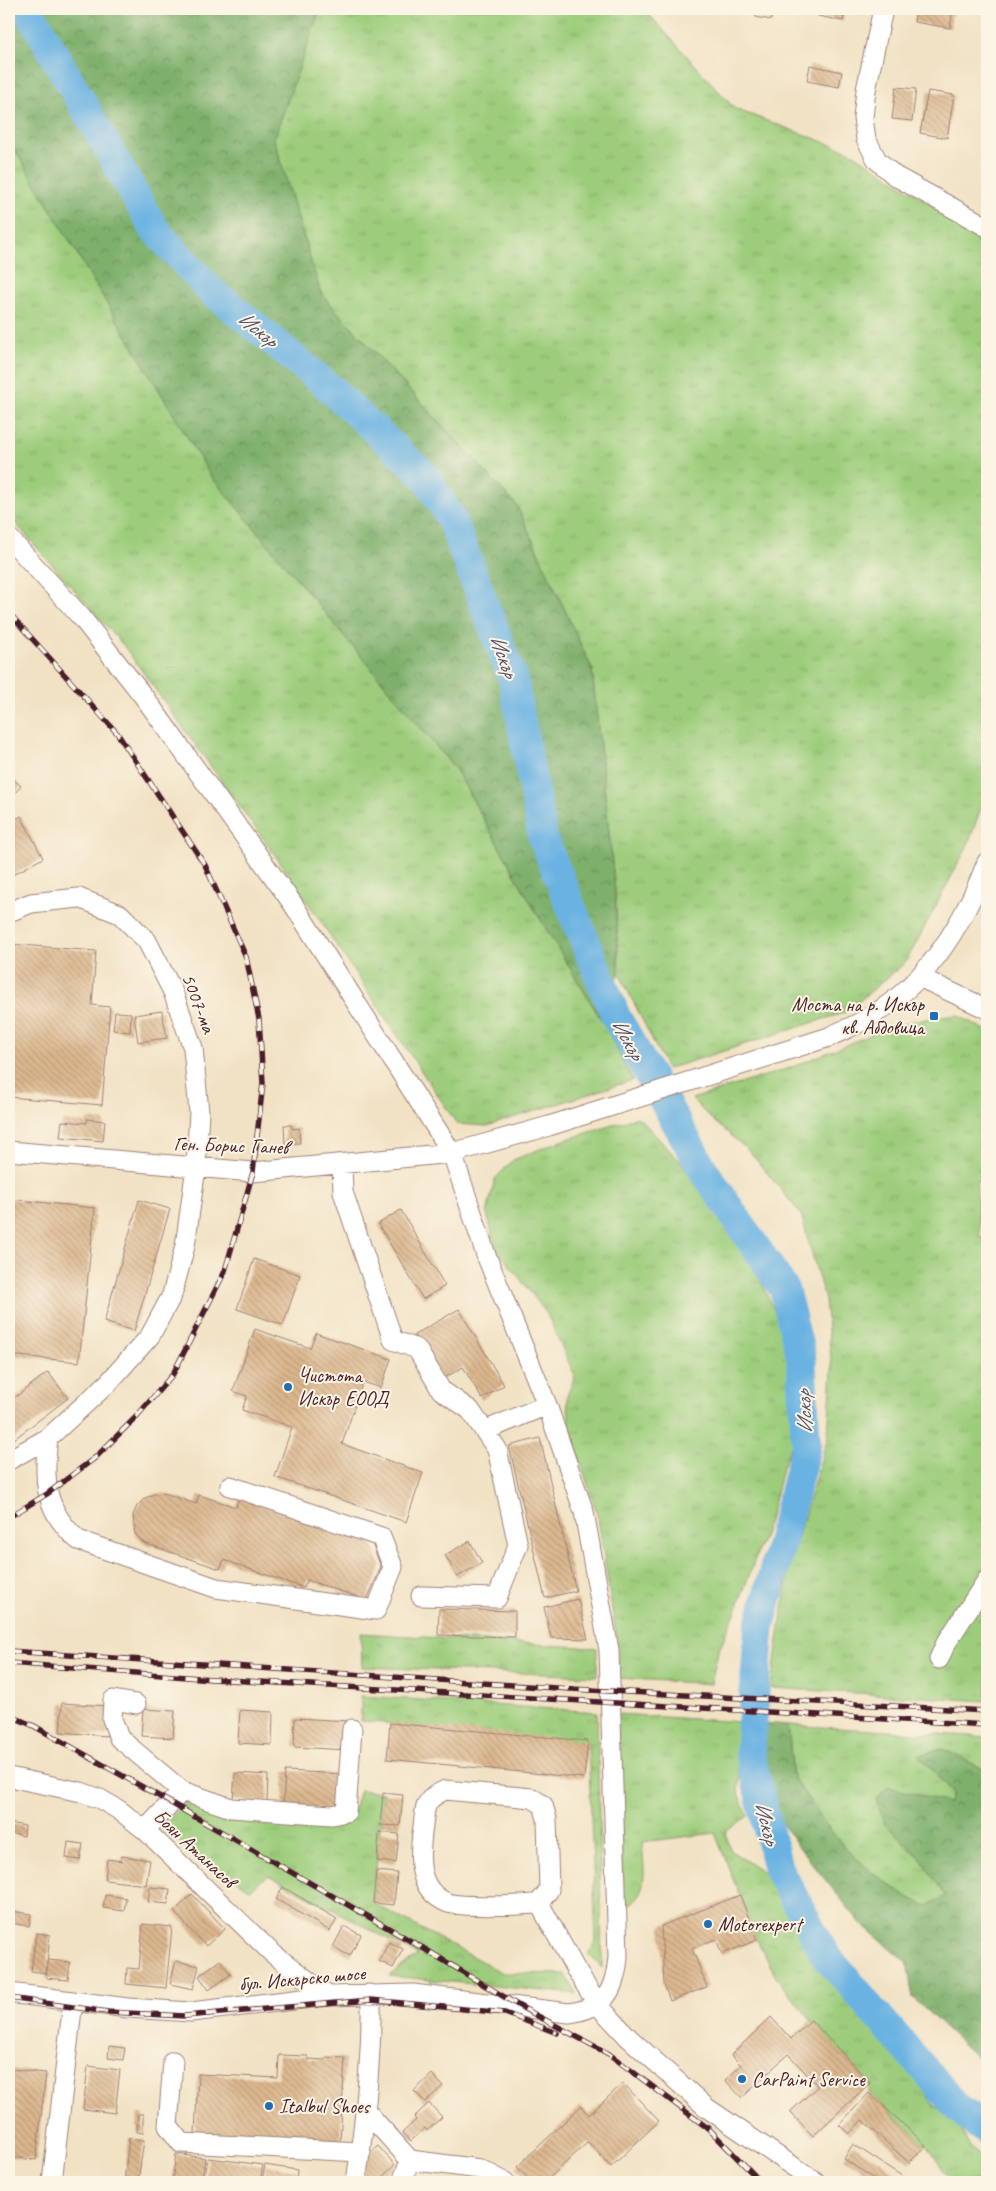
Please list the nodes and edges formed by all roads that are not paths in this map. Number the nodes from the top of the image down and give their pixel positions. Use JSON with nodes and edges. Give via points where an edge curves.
{"nodes":[{"id":1,"x":883,"y":9,"type":"edge"},
{"id":2,"x":987,"y":227,"type":"edge"},
{"id":3,"x":9,"y":538,"type":"edge"},
{"id":4,"x":987,"y":862,"type":"edge"},
{"id":5,"x":983,"y":884,"type":"edge"},
{"id":6,"x":9,"y":912,"type":"edge"},
{"id":7,"x":919,"y":977,"type":"junction"},
{"id":8,"x":987,"y":1009,"type":"edge"},
{"id":9,"x":9,"y":1151,"type":"edge"},
{"id":10,"x":452,"y":1153,"type":"junction"},
{"id":11,"x":342,"y":1165,"type":"junction"},
{"id":12,"x":196,"y":1168,"type":"junction"},
{"id":13,"x":547,"y":1405,"type":"junction"},
{"id":14,"x":484,"y":1431,"type":"junction"},
{"id":15,"x":48,"y":1438,"type":"junction"},
{"id":16,"x":9,"y":1460,"type":"edge"},
{"id":17,"x":230,"y":1486,"type":"dead end"},
{"id":18,"x":987,"y":1580,"type":"edge"},
{"id":19,"x":421,"y":1596,"type":"dead end"},
{"id":20,"x":939,"y":1659,"type":"dead end"},
{"id":21,"x":136,"y":1704,"type":"dead end"},
{"id":22,"x":352,"y":1729,"type":"dead end"},
{"id":23,"x":9,"y":1777,"type":"edge"},
{"id":24,"x":182,"y":1791,"type":"junction"},
{"id":25,"x":145,"y":1830,"type":"junction"},
{"id":26,"x":539,"y":1903,"type":"junction"},
{"id":27,"x":9,"y":1993,"type":"edge"},
{"id":28,"x":368,"y":1994,"type":"junction"},
{"id":29,"x":328,"y":1996,"type":"junction"},
{"id":30,"x":73,"y":2002,"type":"junction"},
{"id":31,"x":598,"y":2005,"type":"junction"},
{"id":32,"x":173,"y":2060,"type":"dead end"},
{"id":33,"x":366,"y":2111,"type":"junction"},
{"id":34,"x":360,"y":2152,"type":"junction"},
{"id":35,"x":410,"y":2160,"type":"junction"},
{"id":36,"x":52,"y":2182,"type":"edge"},
{"id":37,"x":356,"y":2182,"type":"edge"},
{"id":38,"x":402,"y":2182,"type":"edge"},
{"id":39,"x":506,"y":2182,"type":"edge"},
{"id":40,"x":816,"y":2182,"type":"edge"}],
"edges":[{"from":1,"to":2,"type":"street","via":[[866,90],[863,118],[866,139],[877,160],[895,176]]},
{"from":3,"to":10,"type":"street","via":[[82,618],[153,708],[293,904]]},
{"from":4,"to":5,"type":"street","name":"Ген. Борис Ганев"},
{"from":5,"to":7,"type":"street","name":"Ген. Борис Ганев","via":[[958,925]]},
{"from":6,"to":12,"type":"street","name":"5007-ма","via":[[31,902],[79,898],[120,914],[147,941],[174,992],[193,1048],[199,1112]]},
{"from":7,"to":8,"type":"street"},
{"from":7,"to":10,"type":"street","name":"Ген. Борис Ганев","via":[[865,1020],[829,1037],[549,1126]]},
{"from":9,"to":12,"type":"street","name":"Ген. Борис Ганев"},
{"from":10,"to":11,"type":"street","name":"Ген. Борис Ганев"},
{"from":10,"to":13,"type":"street","via":[[486,1256]]},
{"from":11,"to":12,"type":"street","name":"Ген. Борис Ганев","via":[[253,1172]]},
{"from":11,"to":14,"type":"street","via":[[344,1192],[393,1340],[417,1349],[441,1390],[470,1410]]},
{"from":12,"to":15,"type":"street","name":"5007-ма","via":[[185,1246],[172,1295],[150,1336],[108,1383]]},
{"from":13,"to":14,"type":"street"},
{"from":13,"to":31,"type":"street","via":[[584,1512],[609,1650],[618,1957],[610,1993]]},
{"from":14,"to":19,"type":"street","via":[[497,1449],[518,1545],[497,1598]]},
{"from":15,"to":16,"type":"street","name":"5007-ма"},
{"from":15,"to":17,"type":"street","via":[[44,1471],[47,1494],[66,1530],[78,1540],[216,1588],[376,1610],[393,1567],[381,1537]]},
{"from":18,"to":20,"type":"street"},
{"from":21,"to":24,"type":"street","via":[[113,1700],[112,1719],[119,1738]]},
{"from":22,"to":24,"type":"street","via":[[346,1812],[332,1815],[231,1808]]},
{"from":23,"to":25,"type":"street","name":"Боян Атанасов","via":[[57,1785],[100,1799]]},
{"from":24,"to":25,"type":"street"},
{"from":25,"to":29,"type":"street","name":"Боян Атанасов","via":[[272,1952]]},
{"from":26,"to":26,"type":"street","via":[[549,1890],[548,1819],[543,1805],[523,1797],[445,1790],[434,1795],[426,1805],[419,1856],[422,1877],[433,1892],[448,1903],[524,1907]]},
{"from":26,"to":31,"type":"street"},
{"from":27,"to":30,"type":"street","name":"бул. Искърско шосе"},
{"from":28,"to":29,"type":"street","name":"бул. Искърско шосе"},
{"from":28,"to":31,"type":"street","name":"бул. Искърско шосе","via":[[413,1994],[569,2013]]},
{"from":28,"to":33,"type":"street","via":[[371,2000]]},
{"from":29,"to":30,"type":"street","name":"бул. Искърско шосе","via":[[191,2012]]},
{"from":30,"to":36,"type":"street"},
{"from":31,"to":40,"type":"street","via":[[629,2038],[707,2108]]},
{"from":32,"to":34,"type":"street","via":[[168,2126],[181,2143]]},
{"from":33,"to":34,"type":"street"},
{"from":33,"to":35,"type":"street"},
{"from":34,"to":37,"type":"street"},
{"from":35,"to":38,"type":"street"},
{"from":35,"to":39,"type":"street","via":[[480,2169]]}]}
